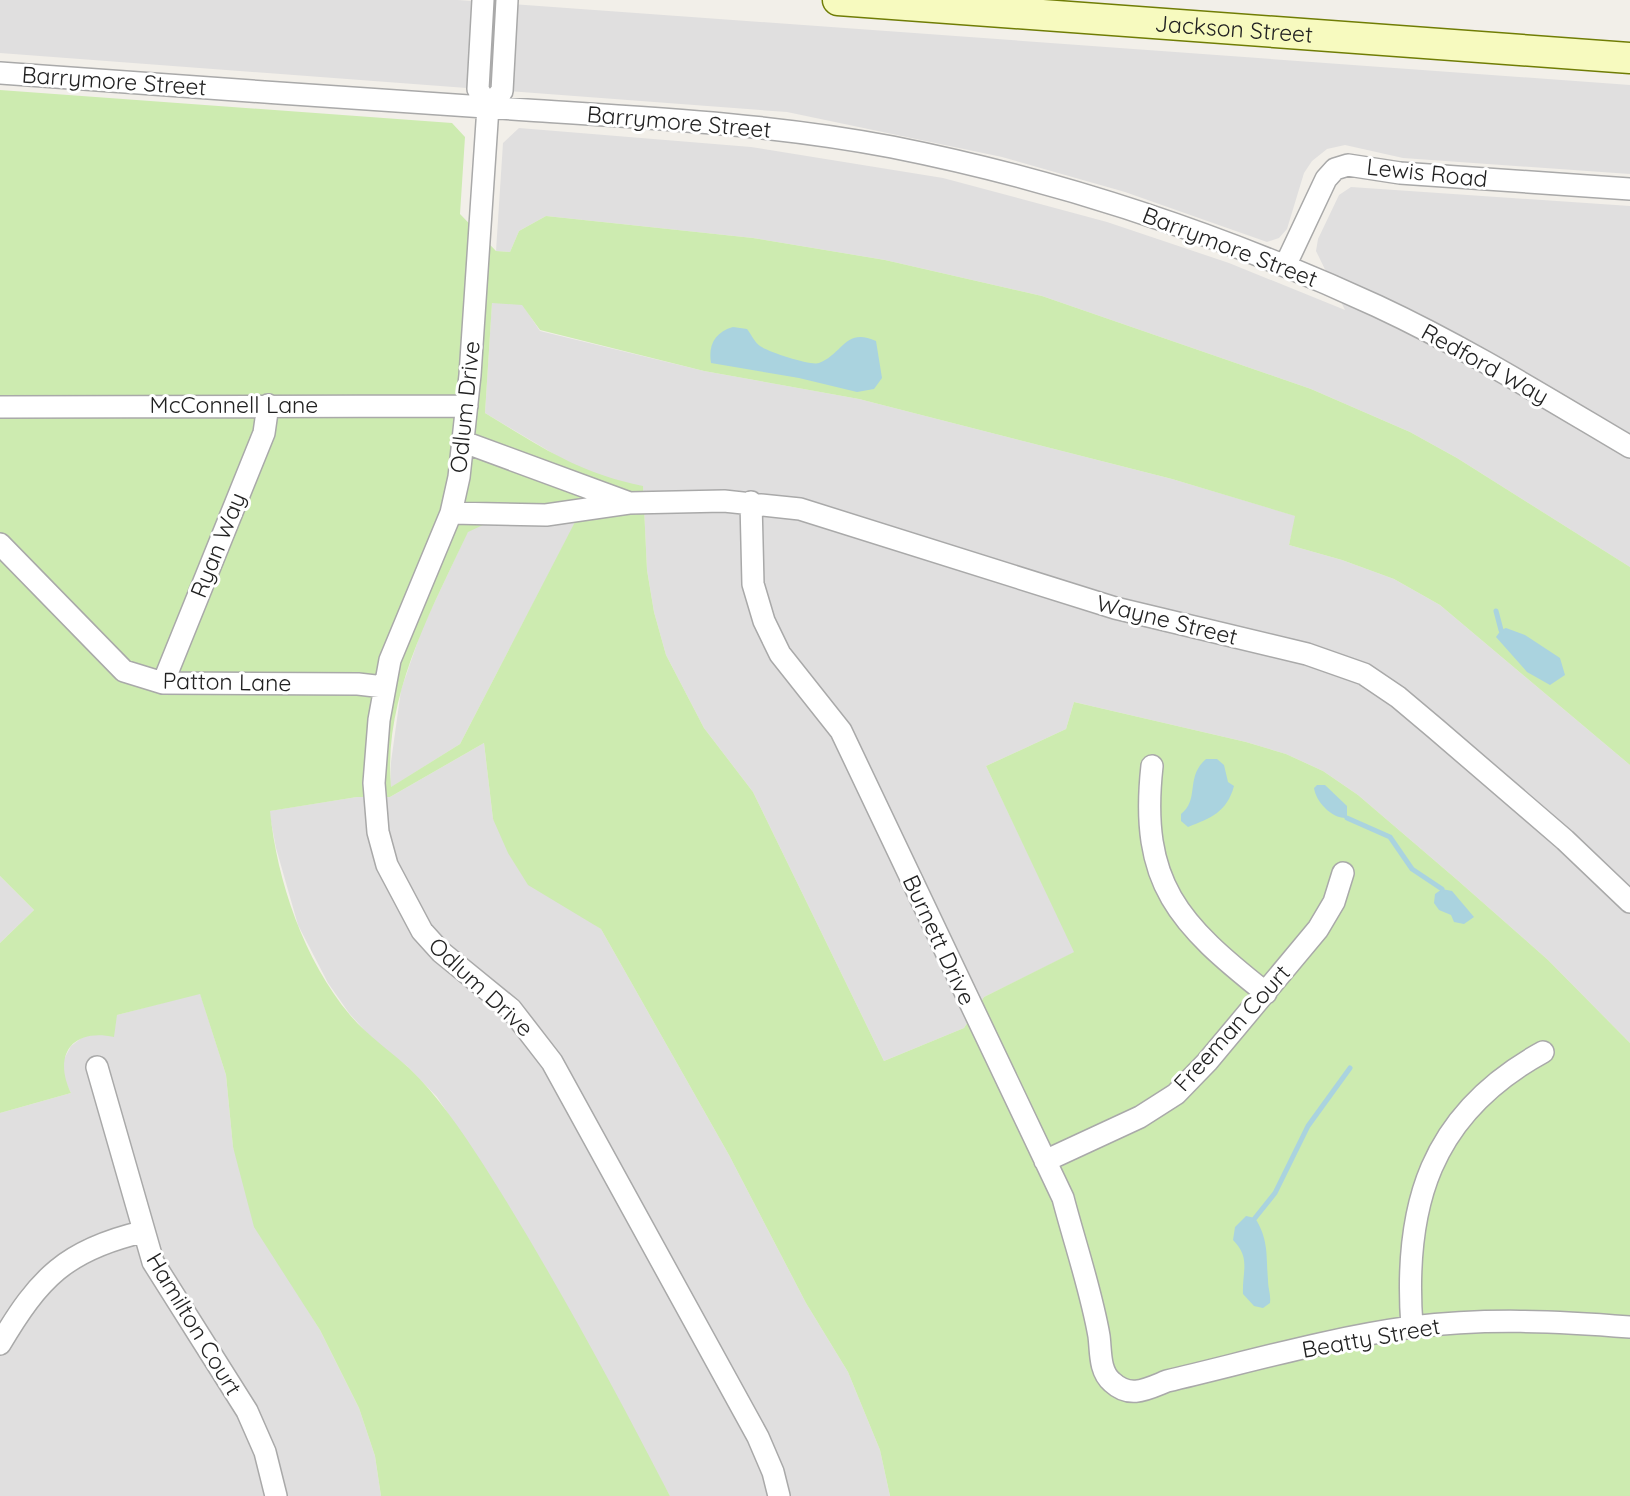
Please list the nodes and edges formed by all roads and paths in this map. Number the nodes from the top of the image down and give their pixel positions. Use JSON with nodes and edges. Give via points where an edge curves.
{"nodes":[{"id":1,"x":483,"y":0,"type":"edge"},
{"id":2,"x":507,"y":0,"type":"edge"},
{"id":3,"x":838,"y":0,"type":"edge"},
{"id":4,"x":923,"y":3,"type":"edge"},
{"id":5,"x":480,"y":49,"type":"junction"},
{"id":6,"x":504,"y":51,"type":"junction"},
{"id":7,"x":1630,"y":58,"type":"edge"},
{"id":8,"x":0,"y":73,"type":"edge"},
{"id":9,"x":488,"y":107,"type":"junction"},
{"id":10,"x":1630,"y":190,"type":"edge"},
{"id":11,"x":1285,"y":266,"type":"junction"},
{"id":12,"x":1336,"y":288,"type":"joint"},
{"id":13,"x":268,"y":405,"type":"junction"},
{"id":14,"x":467,"y":406,"type":"junction"},
{"id":15,"x":0,"y":407,"type":"edge"},
{"id":16,"x":464,"y":442,"type":"junction"},
{"id":17,"x":1630,"y":447,"type":"edge"},
{"id":18,"x":751,"y":502,"type":"junction"},
{"id":19,"x":629,"y":503,"type":"junction"},
{"id":20,"x":451,"y":513,"type":"junction"},
{"id":21,"x":0,"y":544,"type":"edge"},
{"id":22,"x":163,"y":683,"type":"junction"},
{"id":23,"x":384,"y":687,"type":"junction"},
{"id":24,"x":1152,"y":766,"type":"dead end"},
{"id":25,"x":1343,"y":873,"type":"dead end"},
{"id":26,"x":1630,"y":902,"type":"edge"},
{"id":27,"x":1265,"y":993,"type":"junction"},
{"id":28,"x":1543,"y":1052,"type":"dead end"},
{"id":29,"x":97,"y":1067,"type":"dead end"},
{"id":30,"x":1045,"y":1161,"type":"junction"},
{"id":31,"x":142,"y":1232,"type":"junction"},
{"id":32,"x":1412,"y":1327,"type":"junction"},
{"id":33,"x":1630,"y":1327,"type":"edge"},
{"id":34,"x":0,"y":1344,"type":"edge"},
{"id":35,"x":1119,"y":1387,"type":"joint"},
{"id":36,"x":276,"y":1496,"type":"edge"},
{"id":37,"x":779,"y":1496,"type":"edge"}],
"edges":[{"from":1,"to":5,"type":"street","name":"Odlum Drive"},
{"from":2,"to":6,"type":"street","name":"Odlum Drive"},
{"from":3,"to":4,"type":"main road","name":"Jackson Street"},
{"from":4,"to":7,"type":"main road","name":"Jackson Street"},
{"from":5,"to":6,"type":"street"},
{"from":5,"to":9,"type":"street","name":"Odlum Drive","via":[[478,89]]},
{"from":6,"to":9,"type":"street","name":"Odlum Drive","via":[[502,91]]},
{"from":8,"to":9,"type":"street","name":"Barrymore Street"},
{"from":9,"to":11,"type":"street","name":"Barrymore Street","via":[[764,128],[891,147],[1112,204]]},
{"from":9,"to":14,"type":"street","name":"Odlum Drive"},
{"from":10,"to":11,"type":"street","name":"Lewis Road","via":[[1348,165],[1335,169],[1326,179]]},
{"from":11,"to":12,"type":"street","name":"Barrymore Street"},
{"from":12,"to":17,"type":"street","name":"Redford Way","via":[[1495,367]]},
{"from":13,"to":14,"type":"street","name":"McConnell Lane"},
{"from":13,"to":15,"type":"street","name":"McConnell Lane"},
{"from":13,"to":22,"type":"street","name":"Ryan Way","via":[[264,433]]},
{"from":14,"to":16,"type":"street","name":"Odlum Drive"},
{"from":16,"to":19,"type":"street","name":"Wayne Street"},
{"from":16,"to":20,"type":"street","name":"Odlum Drive"},
{"from":18,"to":19,"type":"street","name":"Wayne Street"},
{"from":18,"to":26,"type":"street","name":"Wayne Street","via":[[800,509],[1093,602],[1307,654],[1363,674],[1426,721]]},
{"from":18,"to":30,"type":"street","name":"Burnett Drive","via":[[753,584],[764,621],[780,654],[841,731]]},
{"from":19,"to":20,"type":"street","name":"Wayne Street","via":[[546,515]]},
{"from":20,"to":23,"type":"street","name":"Odlum Drive","via":[[407,616]]},
{"from":21,"to":22,"type":"street","name":"Patton Lane","via":[[124,671]]},
{"from":22,"to":23,"type":"street","name":"Patton Lane"},
{"from":23,"to":37,"type":"street","name":"Odlum Drive","via":[[374,783],[378,832],[403,899],[435,945],[511,1009],[552,1062],[758,1437]]},
{"from":24,"to":27,"type":"street","via":[[1150,826],[1166,888],[1203,943]]},
{"from":25,"to":27,"type":"street","name":"Freeman Court","via":[[1334,902],[1318,929]]},
{"from":27,"to":30,"type":"street","name":"Freeman Court","via":[[1175,1094],[1140,1117]]},
{"from":28,"to":32,"type":"street","via":[[1476,1102],[1440,1151],[1419,1201],[1410,1246]]},
{"from":29,"to":31,"type":"street","name":"Hamilton Court"},
{"from":30,"to":35,"type":"street","name":"Burnett Drive","via":[[1063,1198],[1105,1374]]},
{"from":31,"to":34,"type":"street","via":[[106,1240],[58,1269],[33,1292]]},
{"from":31,"to":36,"type":"street","name":"Hamilton Court","via":[[160,1276],[247,1412],[265,1452]]},
{"from":32,"to":33,"type":"street","name":"Beatty Street","via":[[1536,1320]]},
{"from":32,"to":35,"type":"street","name":"Beatty Street","via":[[1167,1381],[1144,1391]]}]}
